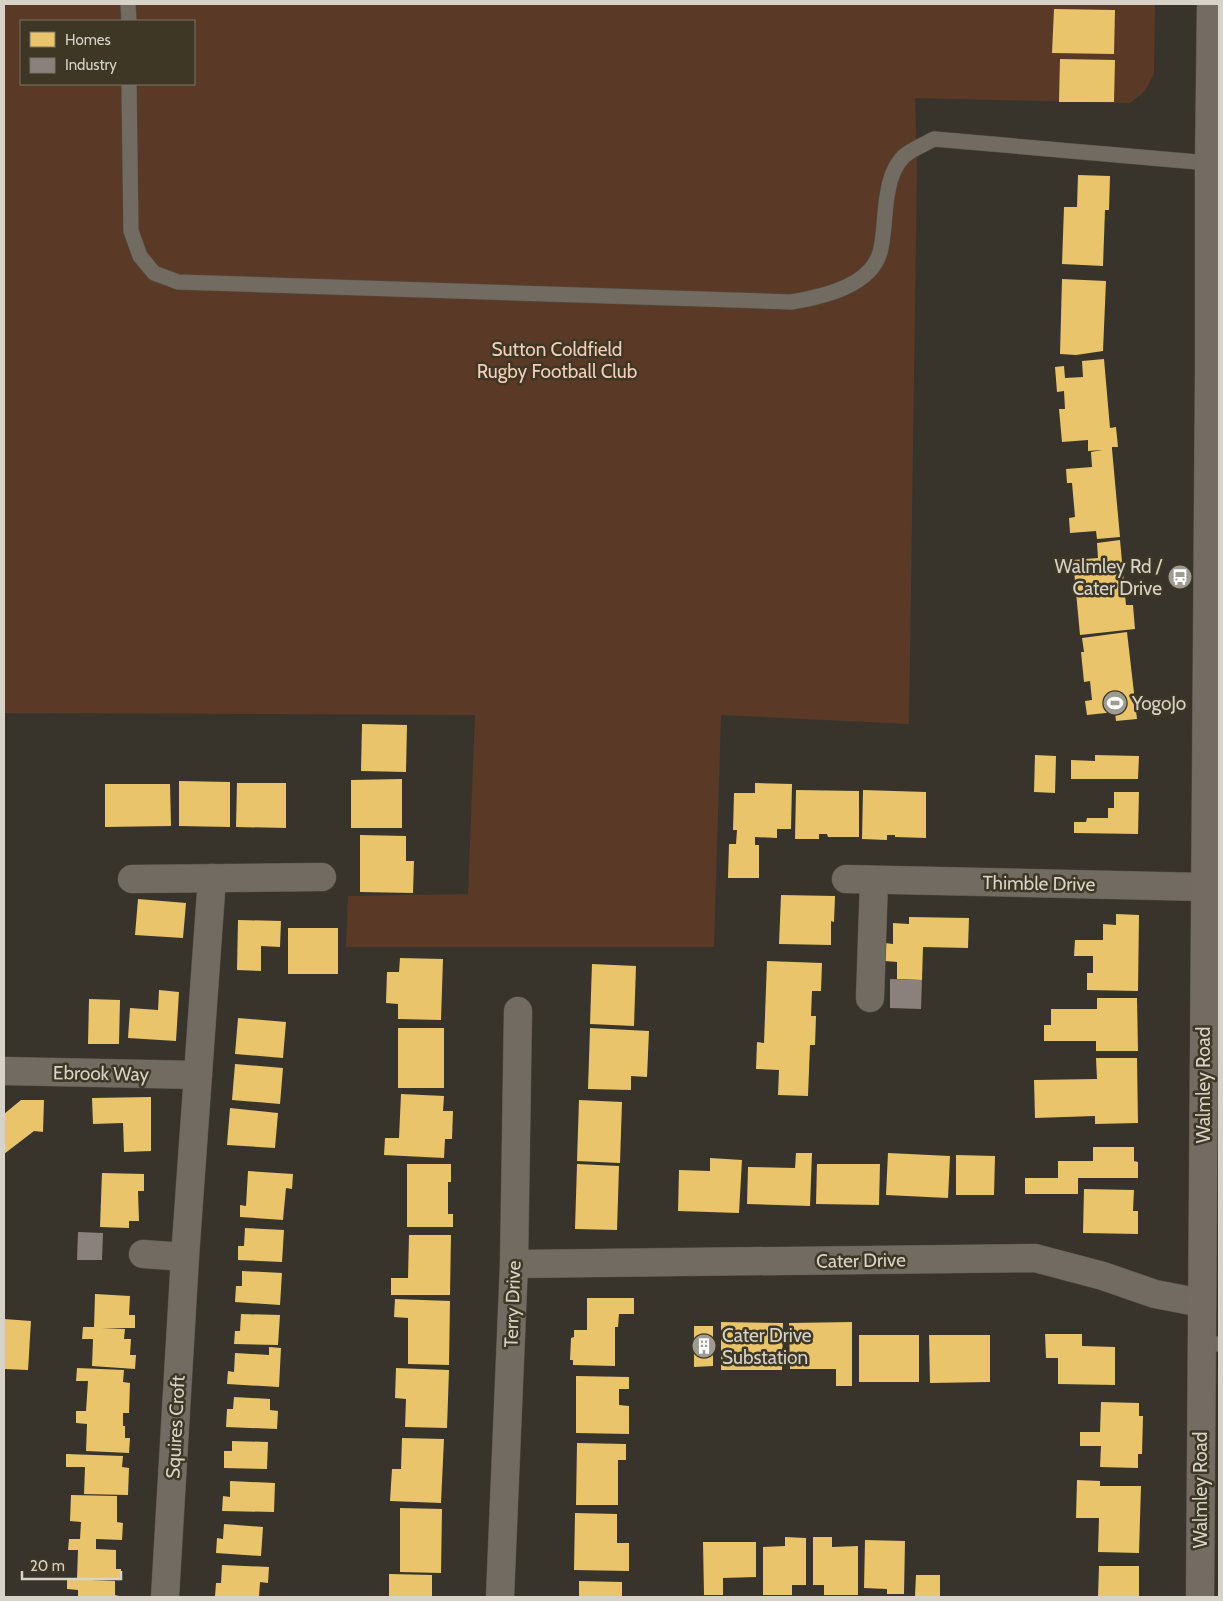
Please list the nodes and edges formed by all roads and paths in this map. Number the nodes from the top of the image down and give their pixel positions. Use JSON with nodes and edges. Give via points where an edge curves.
{"nodes":[{"id":1,"x":128,"y":4,"type":"edge"},
{"id":2,"x":1211,"y":4,"type":"edge"},
{"id":3,"x":129,"y":20,"type":"edge"},
{"id":4,"x":129,"y":85,"type":"edge"},
{"id":5,"x":1209,"y":163,"type":"junction"},
{"id":6,"x":1214,"y":372,"type":"edge"},
{"id":7,"x":322,"y":877,"type":"dead end"},
{"id":8,"x":212,"y":878,"type":"junction"},
{"id":9,"x":132,"y":879,"type":"dead end"},
{"id":10,"x":846,"y":879,"type":"dead end"},
{"id":11,"x":874,"y":880,"type":"junction"},
{"id":12,"x":1204,"y":887,"type":"junction"},
{"id":13,"x":870,"y":998,"type":"dead end"},
{"id":14,"x":518,"y":1011,"type":"dead end"},
{"id":15,"x":4,"y":1071,"type":"edge"},
{"id":16,"x":198,"y":1075,"type":"junction"},
{"id":17,"x":143,"y":1254,"type":"dead end"},
{"id":18,"x":185,"y":1257,"type":"junction"},
{"id":19,"x":514,"y":1264,"type":"junction"},
{"id":20,"x":1202,"y":1303,"type":"junction"},
{"id":21,"x":1210,"y":1344,"type":"edge"},
{"id":22,"x":165,"y":1597,"type":"edge"},
{"id":23,"x":500,"y":1597,"type":"edge"},
{"id":24,"x":1200,"y":1597,"type":"edge"}],
"edges":[{"from":1,"to":3,"type":"lane"},
{"from":2,"to":5,"type":"main road","name":"Walmley Road"},
{"from":4,"to":5,"type":"lane","via":[[130,231],[140,256],[154,273],[178,282],[791,302],[819,298],[851,285],[874,266],[881,250],[890,178],[904,156],[934,139]]},
{"from":5,"to":6,"type":"main road","name":"Walmley Road"},
{"from":6,"to":12,"type":"main road","name":"Walmley Road"},
{"from":7,"to":8,"type":"street"},
{"from":8,"to":9,"type":"street"},
{"from":8,"to":16,"type":"street","name":"Squires Croft"},
{"from":10,"to":11,"type":"street","name":"Thimble Drive"},
{"from":11,"to":12,"type":"street","name":"Thimble Drive"},
{"from":11,"to":13,"type":"street"},
{"from":12,"to":20,"type":"main road","name":"Walmley Road"},
{"from":14,"to":19,"type":"street","name":"Terry Drive"},
{"from":15,"to":16,"type":"street","name":"Ebrook Way"},
{"from":16,"to":18,"type":"street","name":"Squires Croft"},
{"from":17,"to":18,"type":"street"},
{"from":18,"to":22,"type":"street","name":"Squires Croft"},
{"from":19,"to":20,"type":"street","name":"Cater Drive","via":[[1035,1258],[1155,1294]]},
{"from":19,"to":23,"type":"street","name":"Terry Drive"},
{"from":20,"to":21,"type":"main road","name":"Walmley Road"},
{"from":21,"to":24,"type":"main road","name":"Walmley Road"}]}
